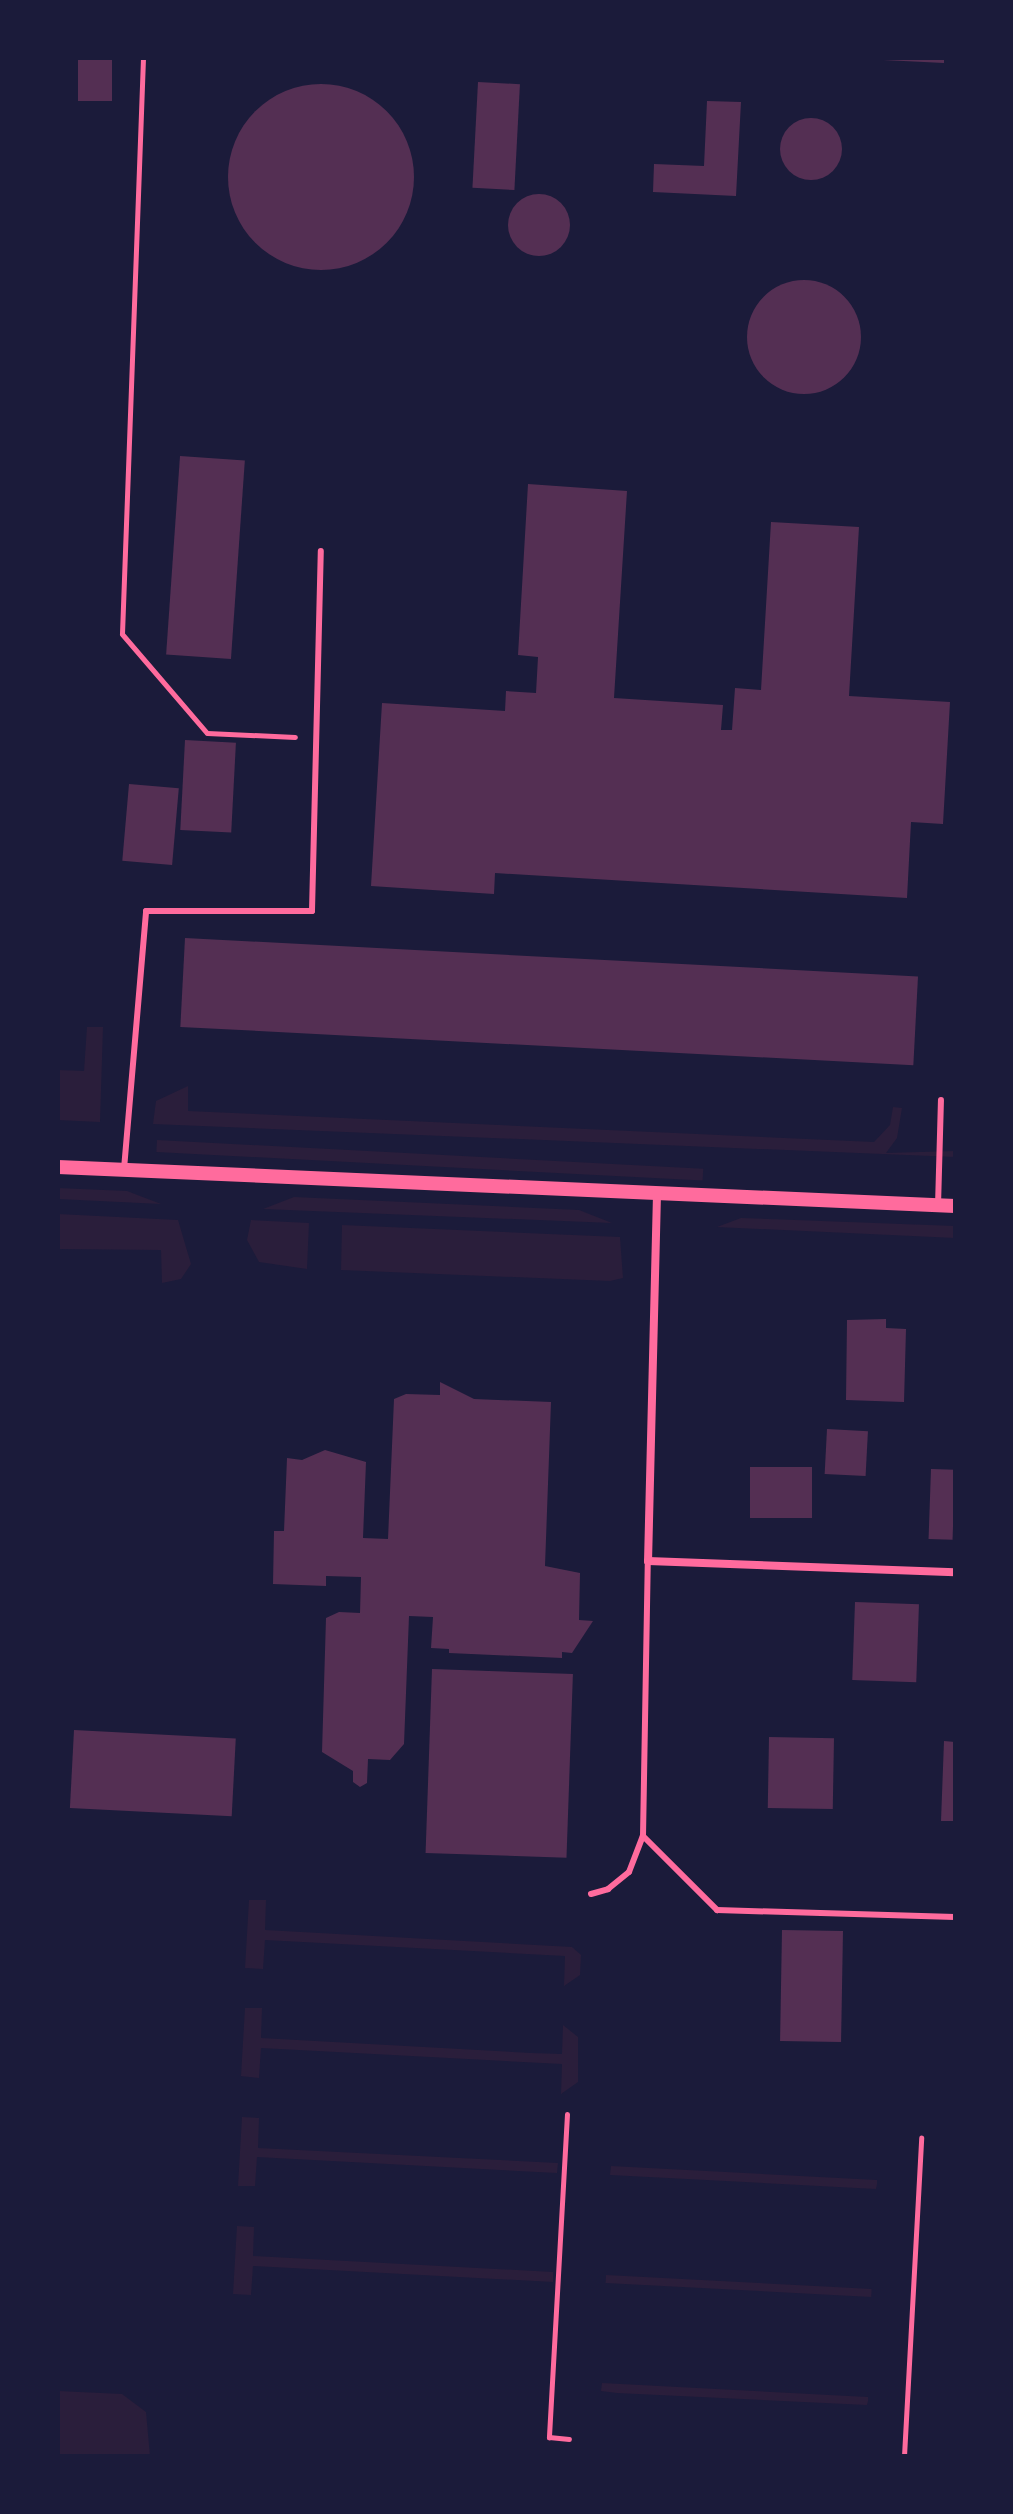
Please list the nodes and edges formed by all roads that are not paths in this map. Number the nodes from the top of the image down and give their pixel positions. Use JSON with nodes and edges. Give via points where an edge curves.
{"nodes":[{"id":1,"x":321,"y":551,"type":"dead end"},
{"id":2,"x":941,"y":1100,"type":"dead end"},
{"id":3,"x":58,"y":1167,"type":"edge"},
{"id":4,"x":124,"y":1169,"type":"junction"},
{"id":5,"x":657,"y":1194,"type":"junction"},
{"id":6,"x":938,"y":1206,"type":"junction"},
{"id":7,"x":955,"y":1206,"type":"edge"},
{"id":8,"x":648,"y":1561,"type":"junction"},
{"id":9,"x":955,"y":1572,"type":"edge"},
{"id":10,"x":643,"y":1836,"type":"junction"},
{"id":11,"x":591,"y":1894,"type":"dead end"},
{"id":12,"x":955,"y":1917,"type":"edge"}],
"edges":[{"from":1,"to":4,"type":"lane","via":[[312,911],[146,911]]},
{"from":2,"to":6,"type":"lane"},
{"from":3,"to":4,"type":"street"},
{"from":4,"to":5,"type":"street"},
{"from":5,"to":6,"type":"street"},
{"from":5,"to":8,"type":"street"},
{"from":6,"to":7,"type":"street"},
{"from":8,"to":9,"type":"street"},
{"from":8,"to":10,"type":"lane"},
{"from":10,"to":11,"type":"lane","via":[[629,1872]]},
{"from":10,"to":12,"type":"lane","via":[[717,1910]]}]}
